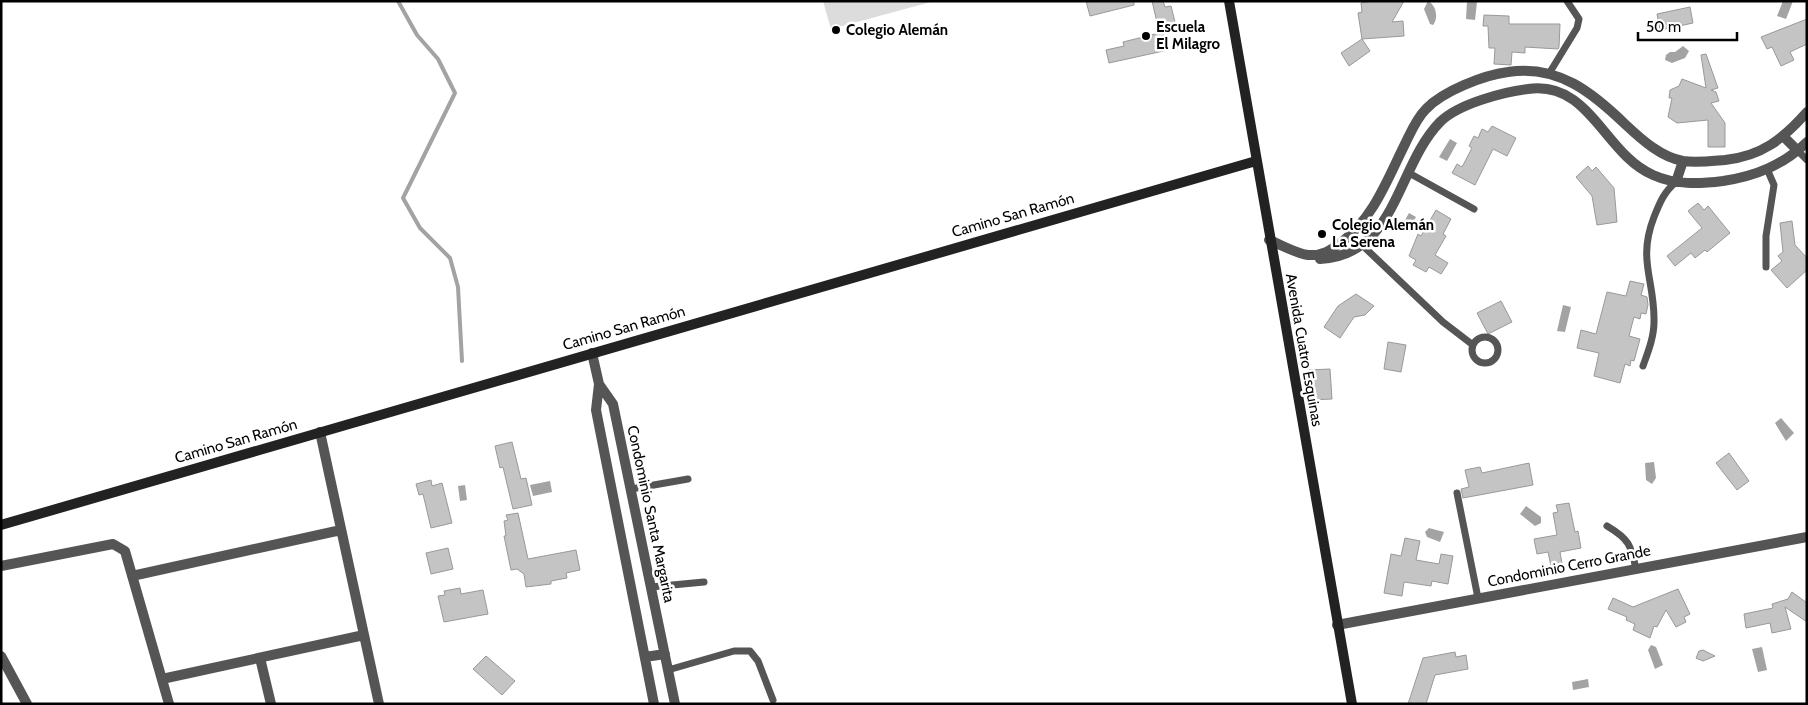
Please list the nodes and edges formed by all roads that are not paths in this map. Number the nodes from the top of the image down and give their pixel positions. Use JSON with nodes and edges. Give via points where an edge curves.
{"nodes":[{"id":1,"x":1229,"y":1,"type":"edge"},
{"id":2,"x":1567,"y":1,"type":"edge"},
{"id":3,"x":1550,"y":72,"type":"junction"},
{"id":4,"x":1536,"y":89,"type":"junction"},
{"id":5,"x":1807,"y":112,"type":"edge"},
{"id":6,"x":1783,"y":136,"type":"junction"},
{"id":7,"x":1807,"y":142,"type":"edge"},
{"id":8,"x":1797,"y":150,"type":"junction"},
{"id":9,"x":1807,"y":160,"type":"edge"},
{"id":10,"x":1256,"y":161,"type":"junction"},
{"id":11,"x":1683,"y":161,"type":"junction"},
{"id":12,"x":1767,"y":169,"type":"junction"},
{"id":13,"x":1409,"y":173,"type":"junction"},
{"id":14,"x":1676,"y":182,"type":"junction"},
{"id":15,"x":1474,"y":209,"type":"dead end"},
{"id":16,"x":1270,"y":243,"type":"junction"},
{"id":17,"x":1362,"y":246,"type":"junction"},
{"id":18,"x":1766,"y":267,"type":"dead end"},
{"id":19,"x":1473,"y":345,"type":"dead end"},
{"id":20,"x":592,"y":353,"type":"junction"},
{"id":21,"x":1643,"y":366,"type":"dead end"},
{"id":22,"x":599,"y":384,"type":"junction"},
{"id":23,"x":320,"y":432,"type":"junction"},
{"id":24,"x":688,"y":479,"type":"dead end"},
{"id":25,"x":631,"y":489,"type":"junction"},
{"id":26,"x":1457,"y":493,"type":"dead end"},
{"id":27,"x":1,"y":525,"type":"edge"},
{"id":28,"x":1607,"y":526,"type":"dead end"},
{"id":29,"x":341,"y":530,"type":"junction"},
{"id":30,"x":1807,"y":536,"type":"edge"},
{"id":31,"x":1,"y":566,"type":"edge"},
{"id":32,"x":1636,"y":569,"type":"junction"},
{"id":33,"x":132,"y":576,"type":"junction"},
{"id":34,"x":704,"y":582,"type":"dead end"},
{"id":35,"x":651,"y":587,"type":"junction"},
{"id":36,"x":1478,"y":598,"type":"junction"},
{"id":37,"x":1337,"y":625,"type":"junction"},
{"id":38,"x":364,"y":635,"type":"junction"},
{"id":39,"x":665,"y":654,"type":"junction"},
{"id":40,"x":1,"y":656,"type":"edge"},
{"id":41,"x":645,"y":657,"type":"junction"},
{"id":42,"x":260,"y":658,"type":"junction"},
{"id":43,"x":668,"y":670,"type":"junction"},
{"id":44,"x":162,"y":679,"type":"junction"},
{"id":45,"x":773,"y":700,"type":"dead end"},
{"id":46,"x":27,"y":704,"type":"edge"},
{"id":47,"x":169,"y":704,"type":"edge"},
{"id":48,"x":271,"y":704,"type":"edge"},
{"id":49,"x":379,"y":704,"type":"edge"},
{"id":50,"x":654,"y":704,"type":"edge"},
{"id":51,"x":675,"y":704,"type":"edge"},
{"id":52,"x":1352,"y":704,"type":"edge"}],
"edges":[{"from":1,"to":10,"type":"main road","name":"Avenida Cuatro Esquinas"},
{"from":2,"to":3,"type":"lane","via":[[1579,19],[1577,28]]},
{"from":3,"to":4,"type":"street"},
{"from":3,"to":11,"type":"street","via":[[1599,98],[1642,140]]},
{"from":3,"to":16,"type":"street","via":[[1507,72],[1472,82],[1427,108],[1416,122],[1359,228],[1326,254],[1309,255]]},
{"from":4,"to":13,"type":"street","via":[[1491,97],[1441,121]]},
{"from":4,"to":14,"type":"street","via":[[1559,91],[1577,101],[1627,158],[1651,175]]},
{"from":5,"to":6,"type":"street"},
{"from":6,"to":8,"type":"street"},
{"from":6,"to":11,"type":"street","via":[[1760,152],[1736,159]]},
{"from":7,"to":8,"type":"street"},
{"from":8,"to":9,"type":"lane"},
{"from":8,"to":12,"type":"street","via":[[1778,165]]},
{"from":10,"to":16,"type":"main road","name":"Avenida Cuatro Esquinas"},
{"from":10,"to":20,"type":"main road","name":"Camino San Ramón"},
{"from":11,"to":14,"type":"street"},
{"from":12,"to":14,"type":"street","via":[[1750,176],[1710,182]]},
{"from":12,"to":18,"type":"lane","via":[[1774,185],[1766,236]]},
{"from":13,"to":15,"type":"lane"},
{"from":13,"to":17,"type":"street","via":[[1373,236]]},
{"from":14,"to":21,"type":"lane","via":[[1664,192],[1648,234],[1645,257],[1654,322]]},
{"from":16,"to":17,"type":"street","via":[[1312,259],[1346,255]]},
{"from":16,"to":37,"type":"main road","name":"Avenida Cuatro Esquinas"},
{"from":17,"to":19,"type":"lane","via":[[1443,322]]},
{"from":20,"to":22,"type":"street","name":"Condominio Santa Margarita"},
{"from":20,"to":23,"type":"main road","name":"Camino San Ramón"},
{"from":22,"to":25,"type":"street","name":"Condominio Santa Margarita","via":[[613,404]]},
{"from":22,"to":41,"type":"street","name":"Condominio Santa Margarita","via":[[596,410]]},
{"from":23,"to":27,"type":"main road","name":"Camino San Ramón"},
{"from":23,"to":29,"type":"street"},
{"from":24,"to":25,"type":"lane"},
{"from":25,"to":35,"type":"street","name":"Condominio Santa Margarita"},
{"from":26,"to":36,"type":"lane"},
{"from":28,"to":32,"type":"lane","via":[[1624,536],[1631,547]]},
{"from":29,"to":33,"type":"street"},
{"from":29,"to":38,"type":"street"},
{"from":30,"to":32,"type":"street","name":"Condominio Cerro Grande"},
{"from":31,"to":33,"type":"street","via":[[113,544],[125,551]]},
{"from":32,"to":36,"type":"street","name":"Condominio Cerro Grande"},
{"from":33,"to":44,"type":"street"},
{"from":34,"to":35,"type":"lane"},
{"from":35,"to":39,"type":"street","name":"Condominio Santa Margarita"},
{"from":36,"to":37,"type":"street","name":"Condominio Cerro Grande"},
{"from":37,"to":52,"type":"main road","name":"Avenida Cuatro Esquinas"},
{"from":38,"to":42,"type":"street"},
{"from":38,"to":49,"type":"street"},
{"from":39,"to":41,"type":"street"},
{"from":39,"to":43,"type":"street","name":"Condominio Santa Margarita"},
{"from":40,"to":46,"type":"street"},
{"from":41,"to":50,"type":"street","name":"Condominio Santa Margarita"},
{"from":42,"to":44,"type":"street"},
{"from":42,"to":48,"type":"street"},
{"from":43,"to":45,"type":"lane","via":[[734,651],[750,651],[758,660]]},
{"from":43,"to":51,"type":"street","name":"Condominio Santa Margarita"},
{"from":44,"to":47,"type":"street"}]}
